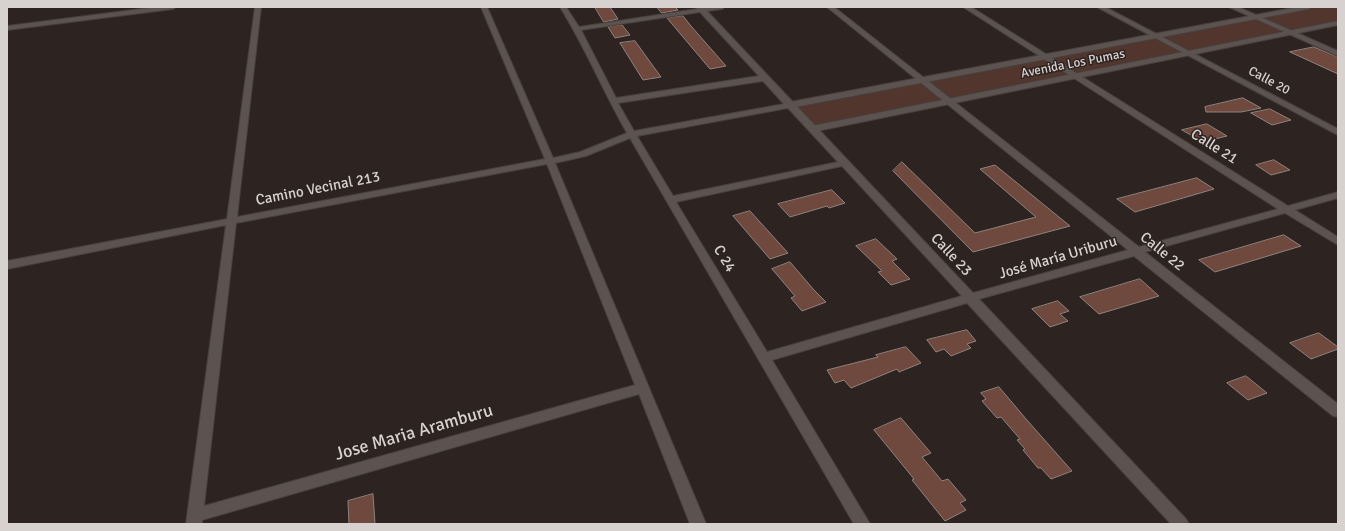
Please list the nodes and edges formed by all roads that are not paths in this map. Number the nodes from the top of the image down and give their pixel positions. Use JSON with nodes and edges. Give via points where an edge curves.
{"nodes":[{"id":1,"x":173,"y":7,"type":"edge"},
{"id":2,"x":258,"y":7,"type":"edge"},
{"id":3,"x":484,"y":7,"type":"edge"},
{"id":4,"x":563,"y":7,"type":"edge"},
{"id":5,"x":722,"y":7,"type":"edge"},
{"id":6,"x":830,"y":7,"type":"edge"},
{"id":7,"x":966,"y":7,"type":"edge"},
{"id":8,"x":1100,"y":7,"type":"edge"},
{"id":9,"x":1232,"y":7,"type":"edge"},
{"id":10,"x":1309,"y":7,"type":"edge"},
{"id":11,"x":700,"y":9,"type":"edge"},
{"id":12,"x":1255,"y":17,"type":"junction"},
{"id":13,"x":1338,"y":23,"type":"edge"},
{"id":14,"x":7,"y":28,"type":"edge"},
{"id":15,"x":577,"y":29,"type":"junction"},
{"id":16,"x":1289,"y":33,"type":"junction"},
{"id":17,"x":1155,"y":36,"type":"junction"},
{"id":18,"x":1189,"y":53,"type":"junction"},
{"id":19,"x":1338,"y":54,"type":"edge"},
{"id":20,"x":1045,"y":57,"type":"junction"},
{"id":21,"x":1075,"y":76,"type":"junction"},
{"id":22,"x":764,"y":78,"type":"junction"},
{"id":23,"x":922,"y":80,"type":"junction"},
{"id":24,"x":613,"y":101,"type":"junction"},
{"id":25,"x":948,"y":101,"type":"junction"},
{"id":26,"x":790,"y":105,"type":"junction"},
{"id":27,"x":812,"y":129,"type":"junction"},
{"id":28,"x":1338,"y":132,"type":"edge"},
{"id":29,"x":632,"y":134,"type":"junction"},
{"id":30,"x":550,"y":161,"type":"junction"},
{"id":31,"x":844,"y":164,"type":"junction"},
{"id":32,"x":1338,"y":195,"type":"edge"},
{"id":33,"x":670,"y":200,"type":"junction"},
{"id":34,"x":1286,"y":209,"type":"junction"},
{"id":35,"x":231,"y":221,"type":"junction"},
{"id":36,"x":1338,"y":242,"type":"edge"},
{"id":37,"x":1137,"y":251,"type":"junction"},
{"id":38,"x":7,"y":265,"type":"edge"},
{"id":39,"x":970,"y":298,"type":"junction"},
{"id":40,"x":764,"y":358,"type":"junction"},
{"id":41,"x":643,"y":388,"type":"junction"},
{"id":42,"x":1338,"y":412,"type":"edge"},
{"id":43,"x":195,"y":520,"type":"edge"},
{"id":44,"x":698,"y":524,"type":"edge"},
{"id":45,"x":862,"y":524,"type":"edge"},
{"id":46,"x":1181,"y":524,"type":"edge"}],
"edges":[{"from":1,"to":14,"type":"street"},
{"from":2,"to":35,"type":"street"},
{"from":3,"to":30,"type":"street"},
{"from":4,"to":15,"type":"street","name":"C 24"},
{"from":5,"to":11,"type":"street"},
{"from":6,"to":23,"type":"street","name":"Calle 22"},
{"from":7,"to":20,"type":"street"},
{"from":8,"to":17,"type":"street"},
{"from":9,"to":12,"type":"street"},
{"from":10,"to":12,"type":"street","name":"Avenida Los Pumas"},
{"from":11,"to":15,"type":"street"},
{"from":11,"to":22,"type":"street","name":"Calle 23"},
{"from":12,"to":16,"type":"street"},
{"from":12,"to":17,"type":"street","name":"Avenida Los Pumas"},
{"from":13,"to":16,"type":"street","name":"Avenida Los Pumas"},
{"from":15,"to":24,"type":"street","name":"C 24"},
{"from":16,"to":18,"type":"street","name":"Avenida Los Pumas"},
{"from":16,"to":19,"type":"street"},
{"from":17,"to":18,"type":"street","name":"Calle 20"},
{"from":17,"to":20,"type":"street","name":"Avenida Los Pumas"},
{"from":18,"to":21,"type":"street","name":"Avenida Los Pumas"},
{"from":18,"to":28,"type":"street","name":"Calle 20"},
{"from":20,"to":21,"type":"street","name":"Calle 21"},
{"from":20,"to":23,"type":"street","name":"Avenida Los Pumas"},
{"from":21,"to":25,"type":"street","name":"Avenida Los Pumas"},
{"from":21,"to":34,"type":"street","name":"Calle 21"},
{"from":22,"to":24,"type":"street"},
{"from":22,"to":26,"type":"street","name":"Calle 23"},
{"from":23,"to":25,"type":"street","name":"Calle 22"},
{"from":23,"to":26,"type":"street","name":"Avenida Los Pumas"},
{"from":24,"to":29,"type":"street","name":"C 24"},
{"from":25,"to":27,"type":"street","name":"Avenida Los Pumas"},
{"from":25,"to":37,"type":"street","name":"Calle 22"},
{"from":26,"to":27,"type":"street","name":"Calle 23"},
{"from":26,"to":29,"type":"street","name":"Avenida Los Pumas"},
{"from":27,"to":31,"type":"street","name":"Calle 23"},
{"from":29,"to":30,"type":"street","name":"Camino Vecinal 213","via":[[583,154]]},
{"from":29,"to":33,"type":"street","name":"C 24"},
{"from":30,"to":35,"type":"street","name":"Camino Vecinal 213"},
{"from":30,"to":41,"type":"street"},
{"from":31,"to":33,"type":"street"},
{"from":31,"to":39,"type":"street","name":"Calle 23"},
{"from":32,"to":34,"type":"street","name":"José María Uriburu"},
{"from":33,"to":40,"type":"street","name":"C 24"},
{"from":34,"to":36,"type":"street","name":"Calle 21"},
{"from":34,"to":37,"type":"street","name":"José María Uriburu"},
{"from":35,"to":38,"type":"street","name":"Camino Vecinal 213"},
{"from":35,"to":43,"type":"street"},
{"from":37,"to":39,"type":"street","name":"José María Uriburu"},
{"from":37,"to":42,"type":"street","name":"Calle 22"},
{"from":39,"to":40,"type":"street","name":"José María Uriburu"},
{"from":39,"to":46,"type":"street","name":"Calle 23"},
{"from":40,"to":45,"type":"street","name":"C 24"},
{"from":41,"to":43,"type":"street","name":"Jose Maria Aramburu"},
{"from":41,"to":44,"type":"street"}]}
